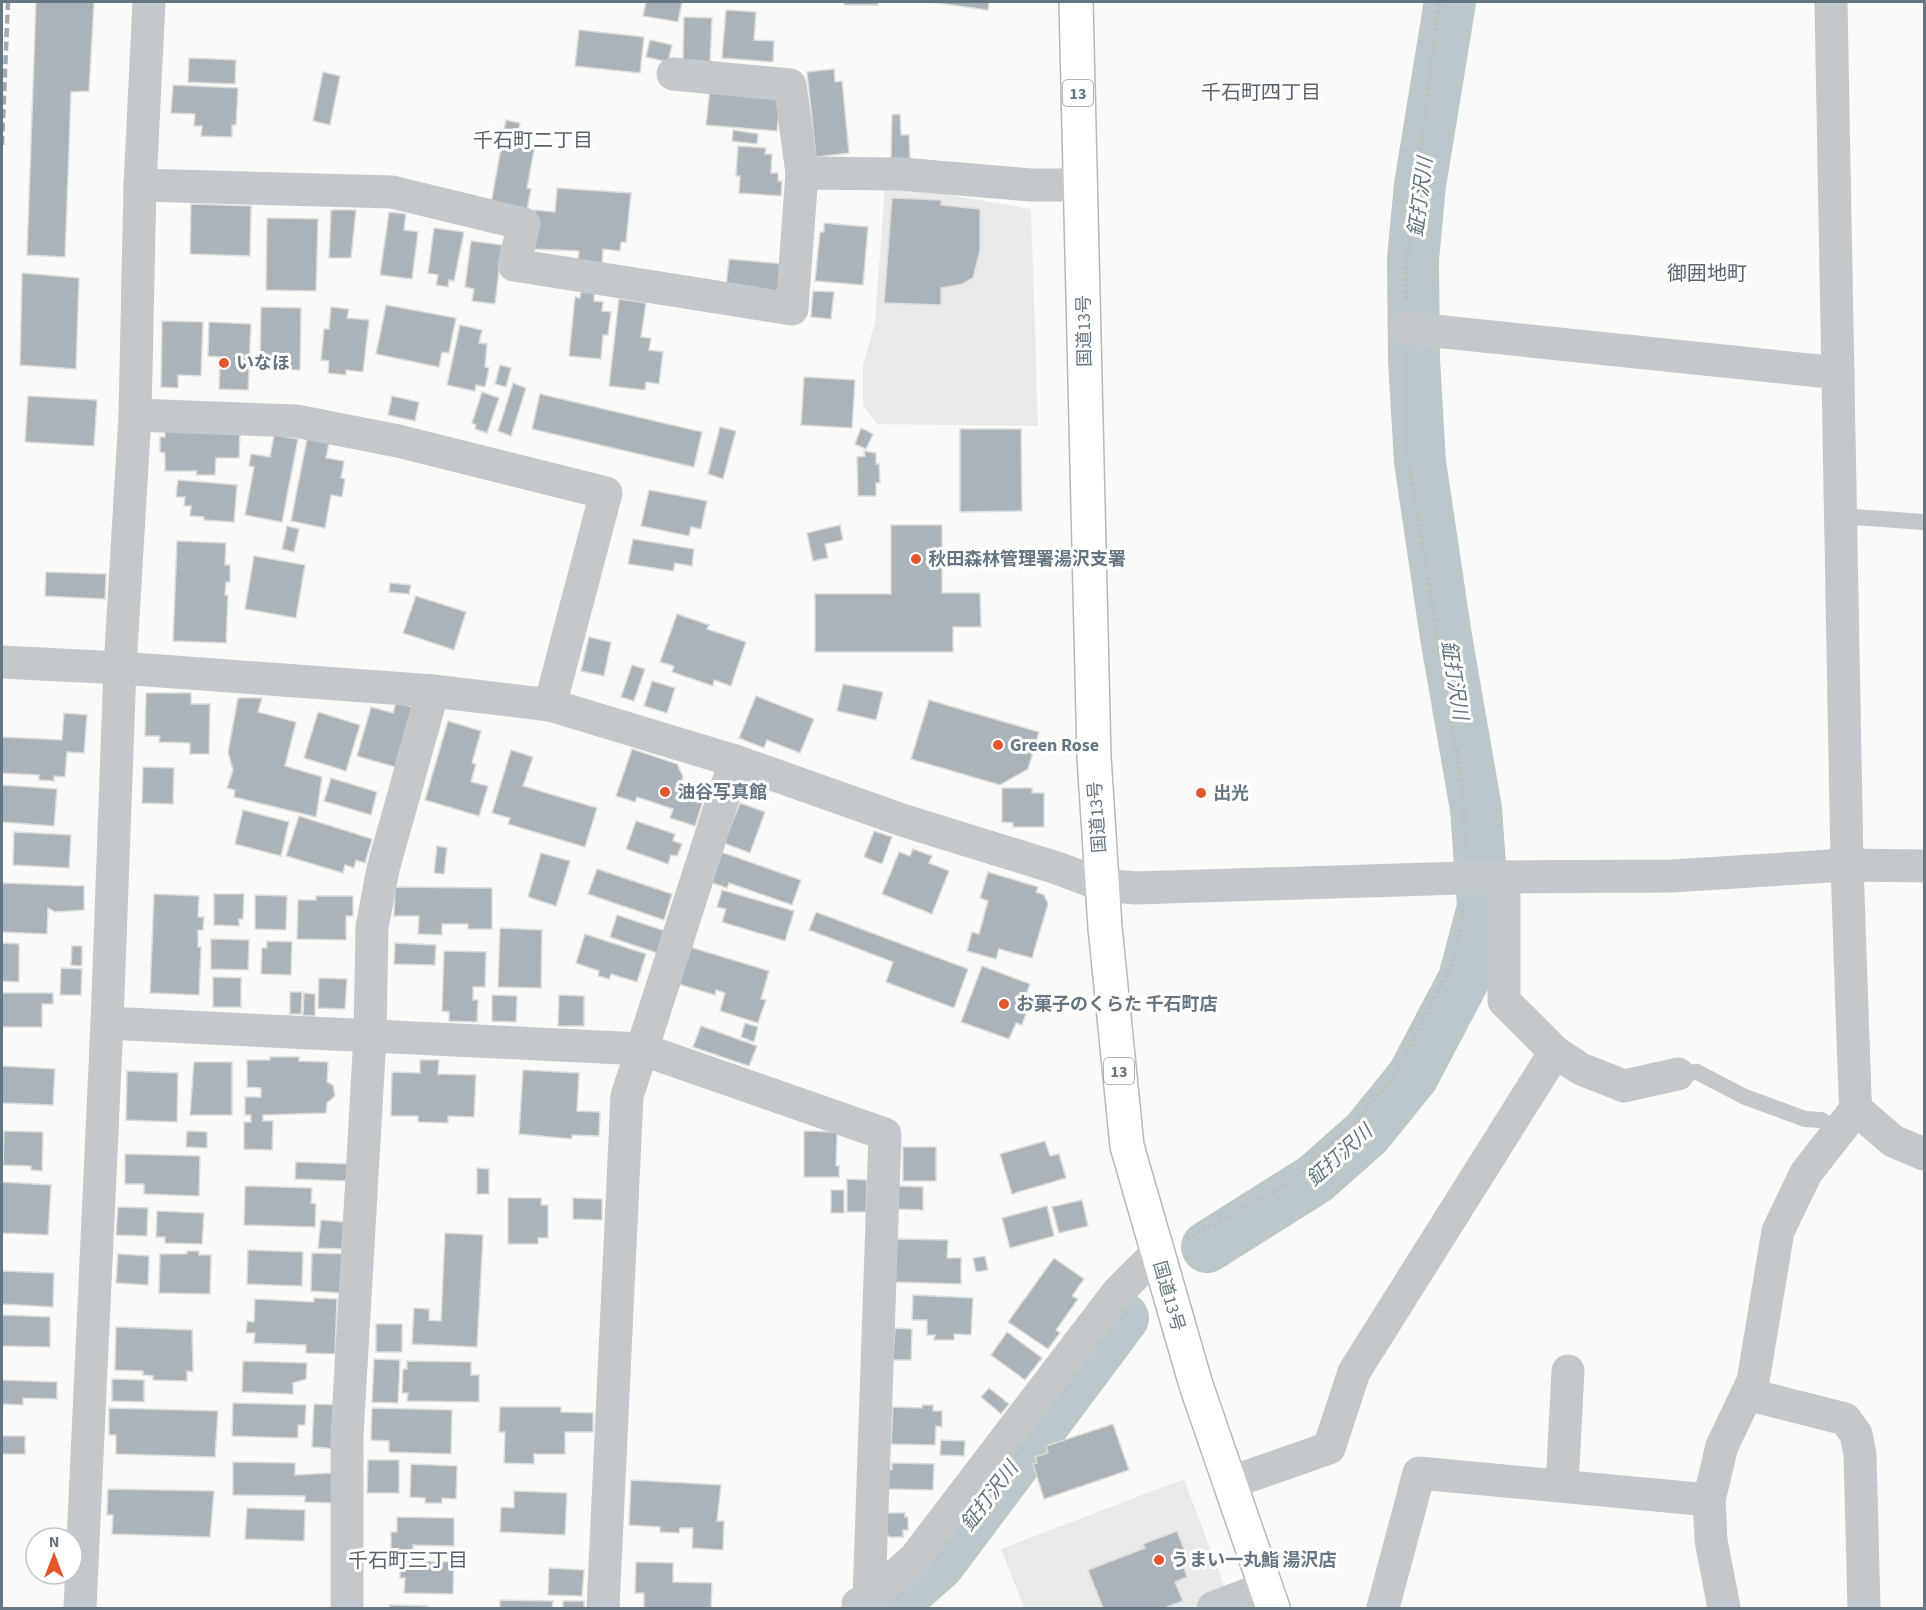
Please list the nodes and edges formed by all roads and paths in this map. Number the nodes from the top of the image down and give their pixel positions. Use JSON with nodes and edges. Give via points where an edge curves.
{"nodes":[{"id":1,"x":149,"y":2,"type":"edge"},
{"id":2,"x":1076,"y":2,"type":"edge"},
{"id":3,"x":1439,"y":2,"type":"edge"},
{"id":4,"x":1831,"y":2,"type":"edge"},
{"id":5,"x":673,"y":74,"type":"dead end"},
{"id":6,"x":802,"y":172,"type":"junction"},
{"id":7,"x":140,"y":186,"type":"junction"},
{"id":8,"x":1081,"y":186,"type":"junction"},
{"id":9,"x":1414,"y":328,"type":"junction"},
{"id":10,"x":1838,"y":373,"type":"junction"},
{"id":11,"x":135,"y":415,"type":"junction"},
{"id":12,"x":1840,"y":516,"type":"junction"},
{"id":13,"x":1924,"y":522,"type":"edge"},
{"id":14,"x":2,"y":662,"type":"edge"},
{"id":15,"x":120,"y":668,"type":"junction"},
{"id":16,"x":433,"y":691,"type":"junction"},
{"id":17,"x":550,"y":705,"type":"junction"},
{"id":18,"x":735,"y":761,"type":"junction"},
{"id":19,"x":1847,"y":865,"type":"junction"},
{"id":20,"x":1924,"y":866,"type":"edge"},
{"id":21,"x":1488,"y":877,"type":"junction"},
{"id":22,"x":1102,"y":885,"type":"junction"},
{"id":23,"x":108,"y":1023,"type":"junction"},
{"id":24,"x":370,"y":1037,"type":"junction"},
{"id":25,"x":641,"y":1049,"type":"junction"},
{"id":26,"x":1555,"y":1052,"type":"junction"},
{"id":27,"x":1678,"y":1074,"type":"joint"},
{"id":28,"x":1848,"y":1120,"type":"junction"},
{"id":29,"x":1924,"y":1154,"type":"edge"},
{"id":30,"x":1157,"y":1253,"type":"junction"},
{"id":31,"x":1568,"y":1371,"type":"dead end"},
{"id":32,"x":1747,"y":1394,"type":"junction"},
{"id":33,"x":1229,"y":1483,"type":"junction"},
{"id":34,"x":1562,"y":1486,"type":"junction"},
{"id":35,"x":1709,"y":1500,"type":"junction"},
{"id":36,"x":1269,"y":1598,"type":"edge"},
{"id":37,"x":860,"y":1604,"type":"edge"},
{"id":38,"x":80,"y":1608,"type":"edge"},
{"id":39,"x":347,"y":1608,"type":"edge"},
{"id":40,"x":603,"y":1608,"type":"edge"},
{"id":41,"x":1213,"y":1608,"type":"edge"},
{"id":42,"x":1383,"y":1608,"type":"edge"},
{"id":43,"x":1724,"y":1608,"type":"edge"},
{"id":44,"x":1864,"y":1608,"type":"edge"}],
"edges":[{"from":1,"to":7,"type":"street"},
{"from":2,"to":8,"type":"highway","name":"国道13号","number":"13"},
{"from":3,"to":9,"type":"path","via":[[1406,266]]},
{"from":4,"to":10,"type":"street"},
{"from":5,"to":6,"type":"street","via":[[790,85]]},
{"from":6,"to":7,"type":"street","via":[[792,309],[514,265],[524,224],[392,192]]},
{"from":6,"to":8,"type":"street"},
{"from":7,"to":11,"type":"street"},
{"from":8,"to":22,"type":"highway","name":"国道13号","number":"13","via":[[1094,757]]},
{"from":9,"to":10,"type":"street"},
{"from":9,"to":21,"type":"path","via":[[1407,452],[1464,799]]},
{"from":10,"to":12,"type":"street"},
{"from":11,"to":15,"type":"street"},
{"from":11,"to":17,"type":"street","via":[[296,421],[398,441],[606,493]]},
{"from":12,"to":13,"type":"lane"},
{"from":12,"to":19,"type":"street"},
{"from":14,"to":15,"type":"street"},
{"from":15,"to":16,"type":"street"},
{"from":15,"to":23,"type":"street"},
{"from":16,"to":17,"type":"street"},
{"from":16,"to":24,"type":"street","via":[[383,869],[372,927]]},
{"from":17,"to":18,"type":"street"},
{"from":18,"to":22,"type":"street"},
{"from":18,"to":25,"type":"street"},
{"from":19,"to":20,"type":"street"},
{"from":19,"to":21,"type":"street","via":[[1672,876]]},
{"from":19,"to":28,"type":"street"},
{"from":21,"to":22,"type":"street","via":[[1136,888]]},
{"from":21,"to":26,"type":"street","via":[[1504,1001]]},
{"from":21,"to":30,"type":"path","via":[[1463,919],[1454,960],[1395,1075],[1358,1120],[1289,1183],[1208,1230]]},
{"from":22,"to":30,"type":"highway","name":"国道13号","number":"13","via":[[1126,1146]]},
{"from":23,"to":24,"type":"street"},
{"from":23,"to":38,"type":"street"},
{"from":24,"to":25,"type":"street"},
{"from":24,"to":39,"type":"street","via":[[347,1436]]},
{"from":25,"to":37,"type":"street","via":[[885,1134]]},
{"from":25,"to":40,"type":"street","via":[[627,1096]]},
{"from":26,"to":27,"type":"street","via":[[1581,1069],[1624,1086]]},
{"from":26,"to":33,"type":"street","via":[[1354,1372],[1329,1448]]},
{"from":27,"to":28,"type":"lane","via":[[1697,1072],[1745,1097],[1805,1119]]},
{"from":28,"to":29,"type":"street"},
{"from":28,"to":32,"type":"street","via":[[1806,1173],[1778,1231],[1758,1358]]},
{"from":30,"to":33,"type":"highway","name":"国道13号","number":"13"},
{"from":30,"to":37,"type":"street","via":[[1118,1292],[915,1558]]},
{"from":31,"to":34,"type":"street"},
{"from":32,"to":35,"type":"street","via":[[1722,1446]]},
{"from":32,"to":44,"type":"street","via":[[1845,1419],[1856,1434],[1860,1454]]},
{"from":33,"to":36,"type":"highway","name":"国道13号","number":"13"},
{"from":34,"to":35,"type":"street"},
{"from":34,"to":42,"type":"street","via":[[1419,1473]]},
{"from":35,"to":43,"type":"street","via":[[1711,1540]]},
{"from":36,"to":41,"type":"street"}]}
